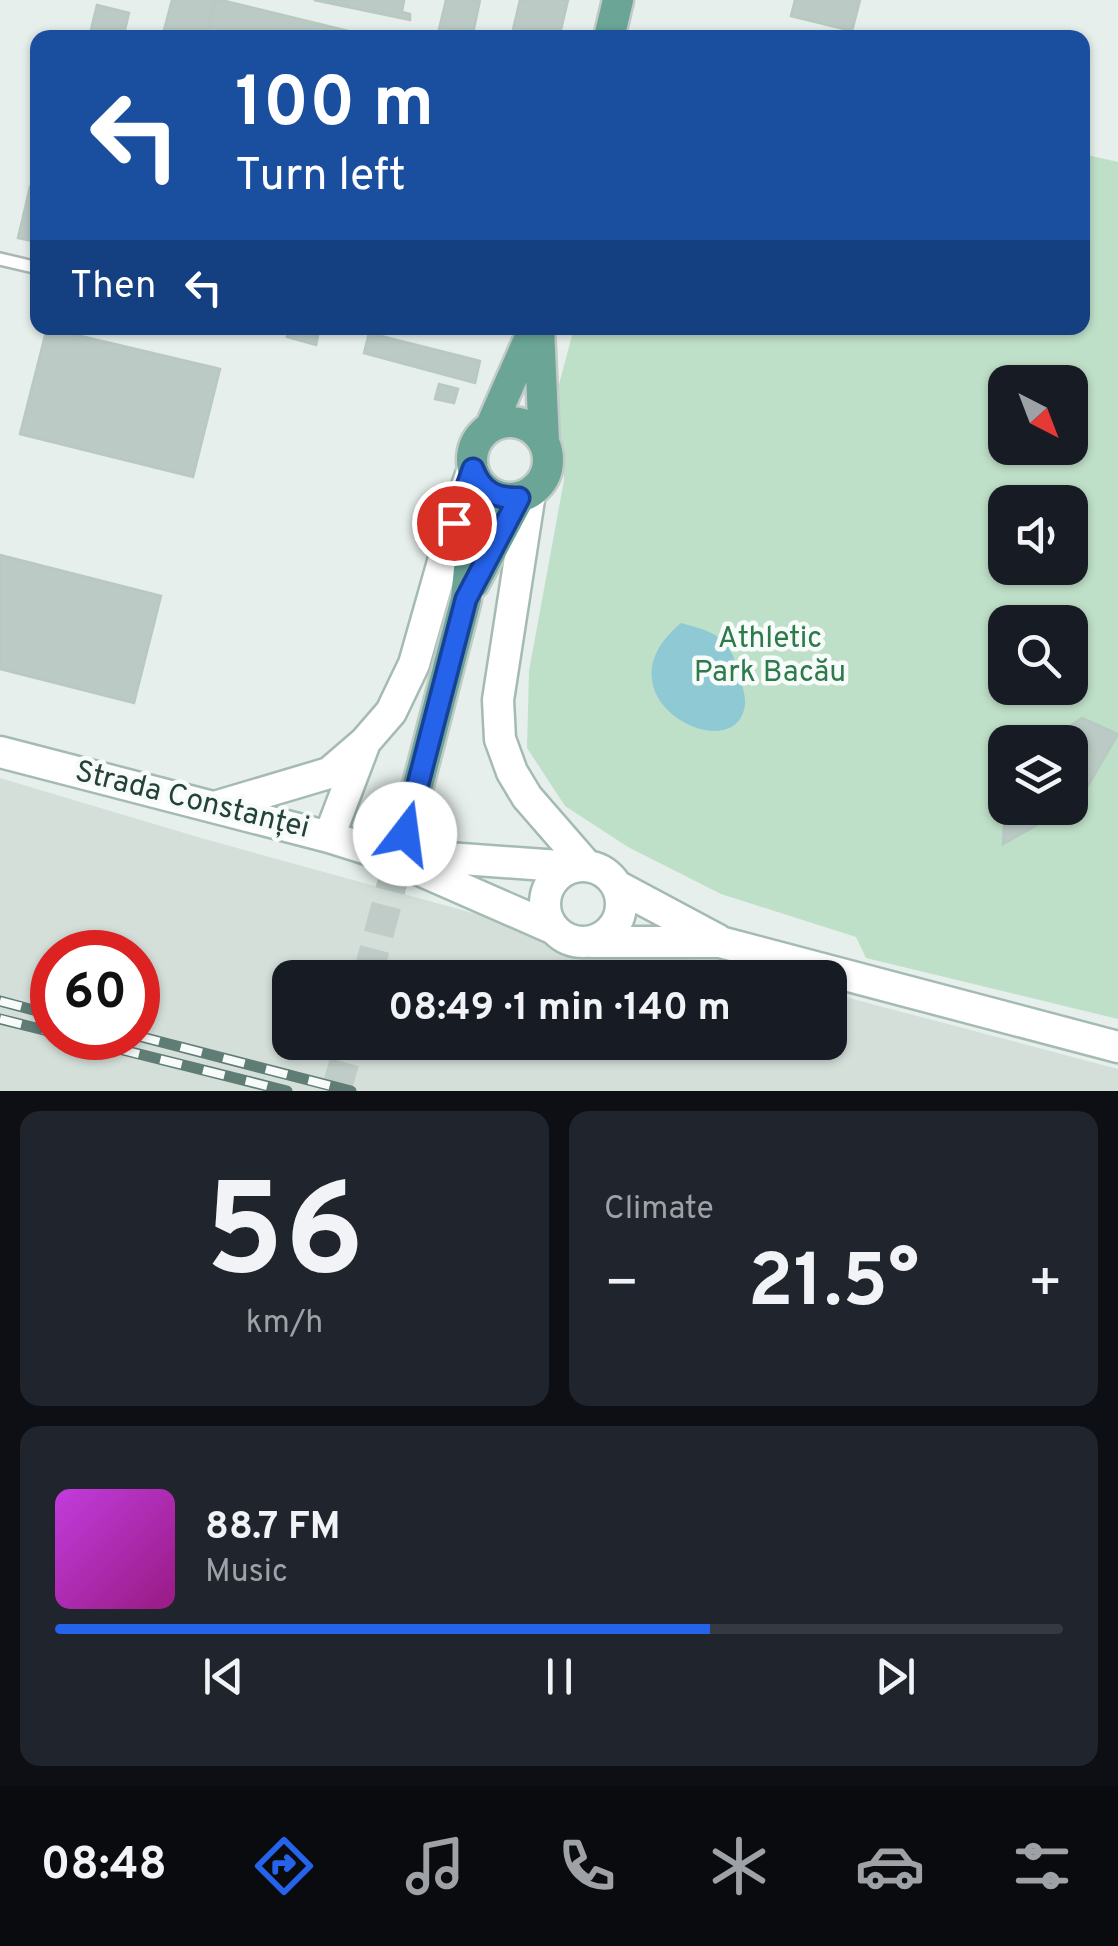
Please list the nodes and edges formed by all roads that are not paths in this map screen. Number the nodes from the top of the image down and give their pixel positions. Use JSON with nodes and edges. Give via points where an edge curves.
{"nodes":[{"id":1,"x":618,"y":0,"type":"edge"},
{"id":2,"x":611,"y":30,"type":"edge"},
{"id":3,"x":0,"y":259,"type":"edge"},
{"id":4,"x":30,"y":266,"type":"edge"},
{"id":5,"x":533,"y":335,"type":"edge"},
{"id":6,"x":536,"y":335,"type":"edge"},
{"id":7,"x":490,"y":428,"type":"junction"},
{"id":8,"x":544,"y":442,"type":"junction"},
{"id":9,"x":476,"y":475,"type":"junction"},
{"id":10,"x":524,"y":496,"type":"junction"},
{"id":11,"x":466,"y":599,"type":"junction"},
{"id":12,"x":365,"y":742,"type":"junction"},
{"id":13,"x":0,"y":752,"type":"edge"},
{"id":14,"x":218,"y":806,"type":"junction"},
{"id":15,"x":330,"y":837,"type":"junction"},
{"id":16,"x":394,"y":844,"type":"junction"},
{"id":17,"x":580,"y":866,"type":"junction"},
{"id":18,"x":617,"y":886,"type":"junction"},
{"id":19,"x":552,"y":928,"type":"junction"},
{"id":20,"x":591,"y":942,"type":"junction"},
{"id":21,"x":720,"y":942,"type":"junction"},
{"id":22,"x":1118,"y":1046,"type":"edge"}],
"edges":[{"from":1,"to":2,"type":"main road"},
{"from":3,"to":4,"type":"lane"},
{"from":5,"to":7,"type":"main road"},
{"from":6,"to":8,"type":"main road"},
{"from":7,"to":8,"type":"main road","via":[[526,425]]},
{"from":7,"to":9,"type":"main road","via":[[475,446]]},
{"from":8,"to":10,"type":"main road","via":[[546,476]]},
{"from":9,"to":10,"type":"main road","via":[[496,496]]},
{"from":9,"to":11,"type":"main road"},
{"from":9,"to":12,"type":"street","via":[[454,523],[414,664],[390,712]]},
{"from":10,"to":11,"type":"main road"},
{"from":10,"to":17,"type":"street","via":[[498,700],[500,740],[512,772]]},
{"from":11,"to":16,"type":"main road"},
{"from":12,"to":14,"type":"street","via":[[329,773]]},
{"from":12,"to":15,"type":"street"},
{"from":13,"to":14,"type":"street","name":"Strada Constanței"},
{"from":14,"to":15,"type":"street","name":"Strada Constanței"},
{"from":15,"to":16,"type":"street","name":"Strada Constanței"},
{"from":16,"to":17,"type":"street","name":"Strada Constanței"},
{"from":16,"to":19,"type":"street","name":"Strada Constanței"},
{"from":17,"to":18,"type":"street","via":[[608,875]]},
{"from":17,"to":19,"type":"street","via":[[552,881],[546,892]]},
{"from":18,"to":20,"type":"street","via":[[619,918]]},
{"from":18,"to":21,"type":"street"},
{"from":19,"to":20,"type":"street","via":[[565,939]]},
{"from":20,"to":21,"type":"street"},
{"from":21,"to":22,"type":"street"}]}
